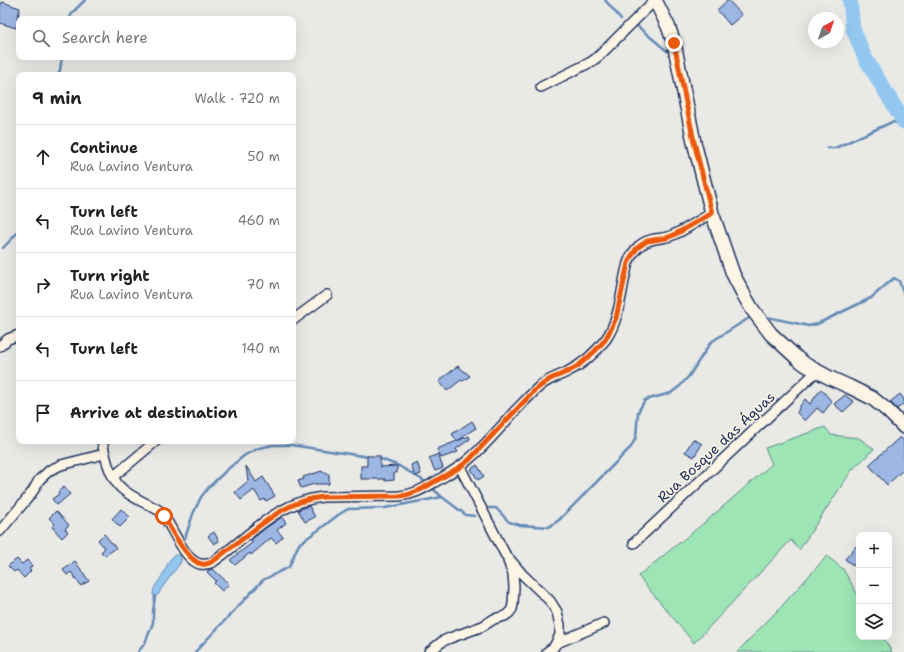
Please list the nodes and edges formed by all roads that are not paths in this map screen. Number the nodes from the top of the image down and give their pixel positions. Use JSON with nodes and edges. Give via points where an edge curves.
{"nodes":[{"id":1,"x":655,"y":0,"type":"edge"},
{"id":2,"x":541,"y":87,"type":"dead end"},
{"id":3,"x":712,"y":213,"type":"junction"},
{"id":4,"x":326,"y":295,"type":"dead end"},
{"id":5,"x":296,"y":318,"type":"edge"},
{"id":6,"x":16,"y":337,"type":"edge"},
{"id":7,"x":0,"y":346,"type":"edge"},
{"id":8,"x":817,"y":371,"type":"junction"},
{"id":9,"x":904,"y":427,"type":"edge"},
{"id":10,"x":102,"y":444,"type":"edge"},
{"id":11,"x":152,"y":444,"type":"edge"},
{"id":12,"x":104,"y":454,"type":"junction"},
{"id":13,"x":460,"y":467,"type":"junction"},
{"id":14,"x":113,"y":477,"type":"junction"},
{"id":15,"x":0,"y":531,"type":"edge"},
{"id":16,"x":634,"y":543,"type":"dead end"},
{"id":17,"x":505,"y":554,"type":"junction"},
{"id":18,"x":604,"y":623,"type":"dead end"},
{"id":19,"x":556,"y":643,"type":"junction"},
{"id":20,"x":429,"y":652,"type":"edge"},
{"id":21,"x":547,"y":652,"type":"edge"}],
"edges":[{"from":1,"to":2,"type":"street","via":[[599,56]]},
{"from":1,"to":3,"type":"main road","via":[[674,43],[694,142]]},
{"from":3,"to":8,"type":"main road","via":[[733,274],[752,309],[771,334],[803,363]]},
{"from":3,"to":13,"type":"street","via":[[674,235],[647,241],[637,248],[628,263],[616,318],[605,340],[578,366],[550,379],[535,390]]},
{"from":4,"to":5,"type":"street"},
{"from":6,"to":7,"type":"street","via":[[8,339]]},
{"from":8,"to":9,"type":"main road","via":[[872,398]]},
{"from":8,"to":16,"type":"street","name":"Rua Bosque das Águas"},
{"from":10,"to":12,"type":"street"},
{"from":11,"to":14,"type":"street"},
{"from":12,"to":14,"type":"street"},
{"from":12,"to":15,"type":"street","via":[[50,470],[39,480],[33,492]]},
{"from":13,"to":14,"type":"street","via":[[407,495],[323,497],[299,502],[276,513],[211,563],[204,564],[195,562],[188,555],[160,511],[127,492]]},
{"from":13,"to":17,"type":"street"},
{"from":17,"to":19,"type":"street","via":[[550,601],[557,612],[561,630]]},
{"from":17,"to":20,"type":"street","via":[[514,582],[514,602],[510,611],[483,626],[443,641]]},
{"from":18,"to":19,"type":"street"},
{"from":19,"to":21,"type":"street"}]}
